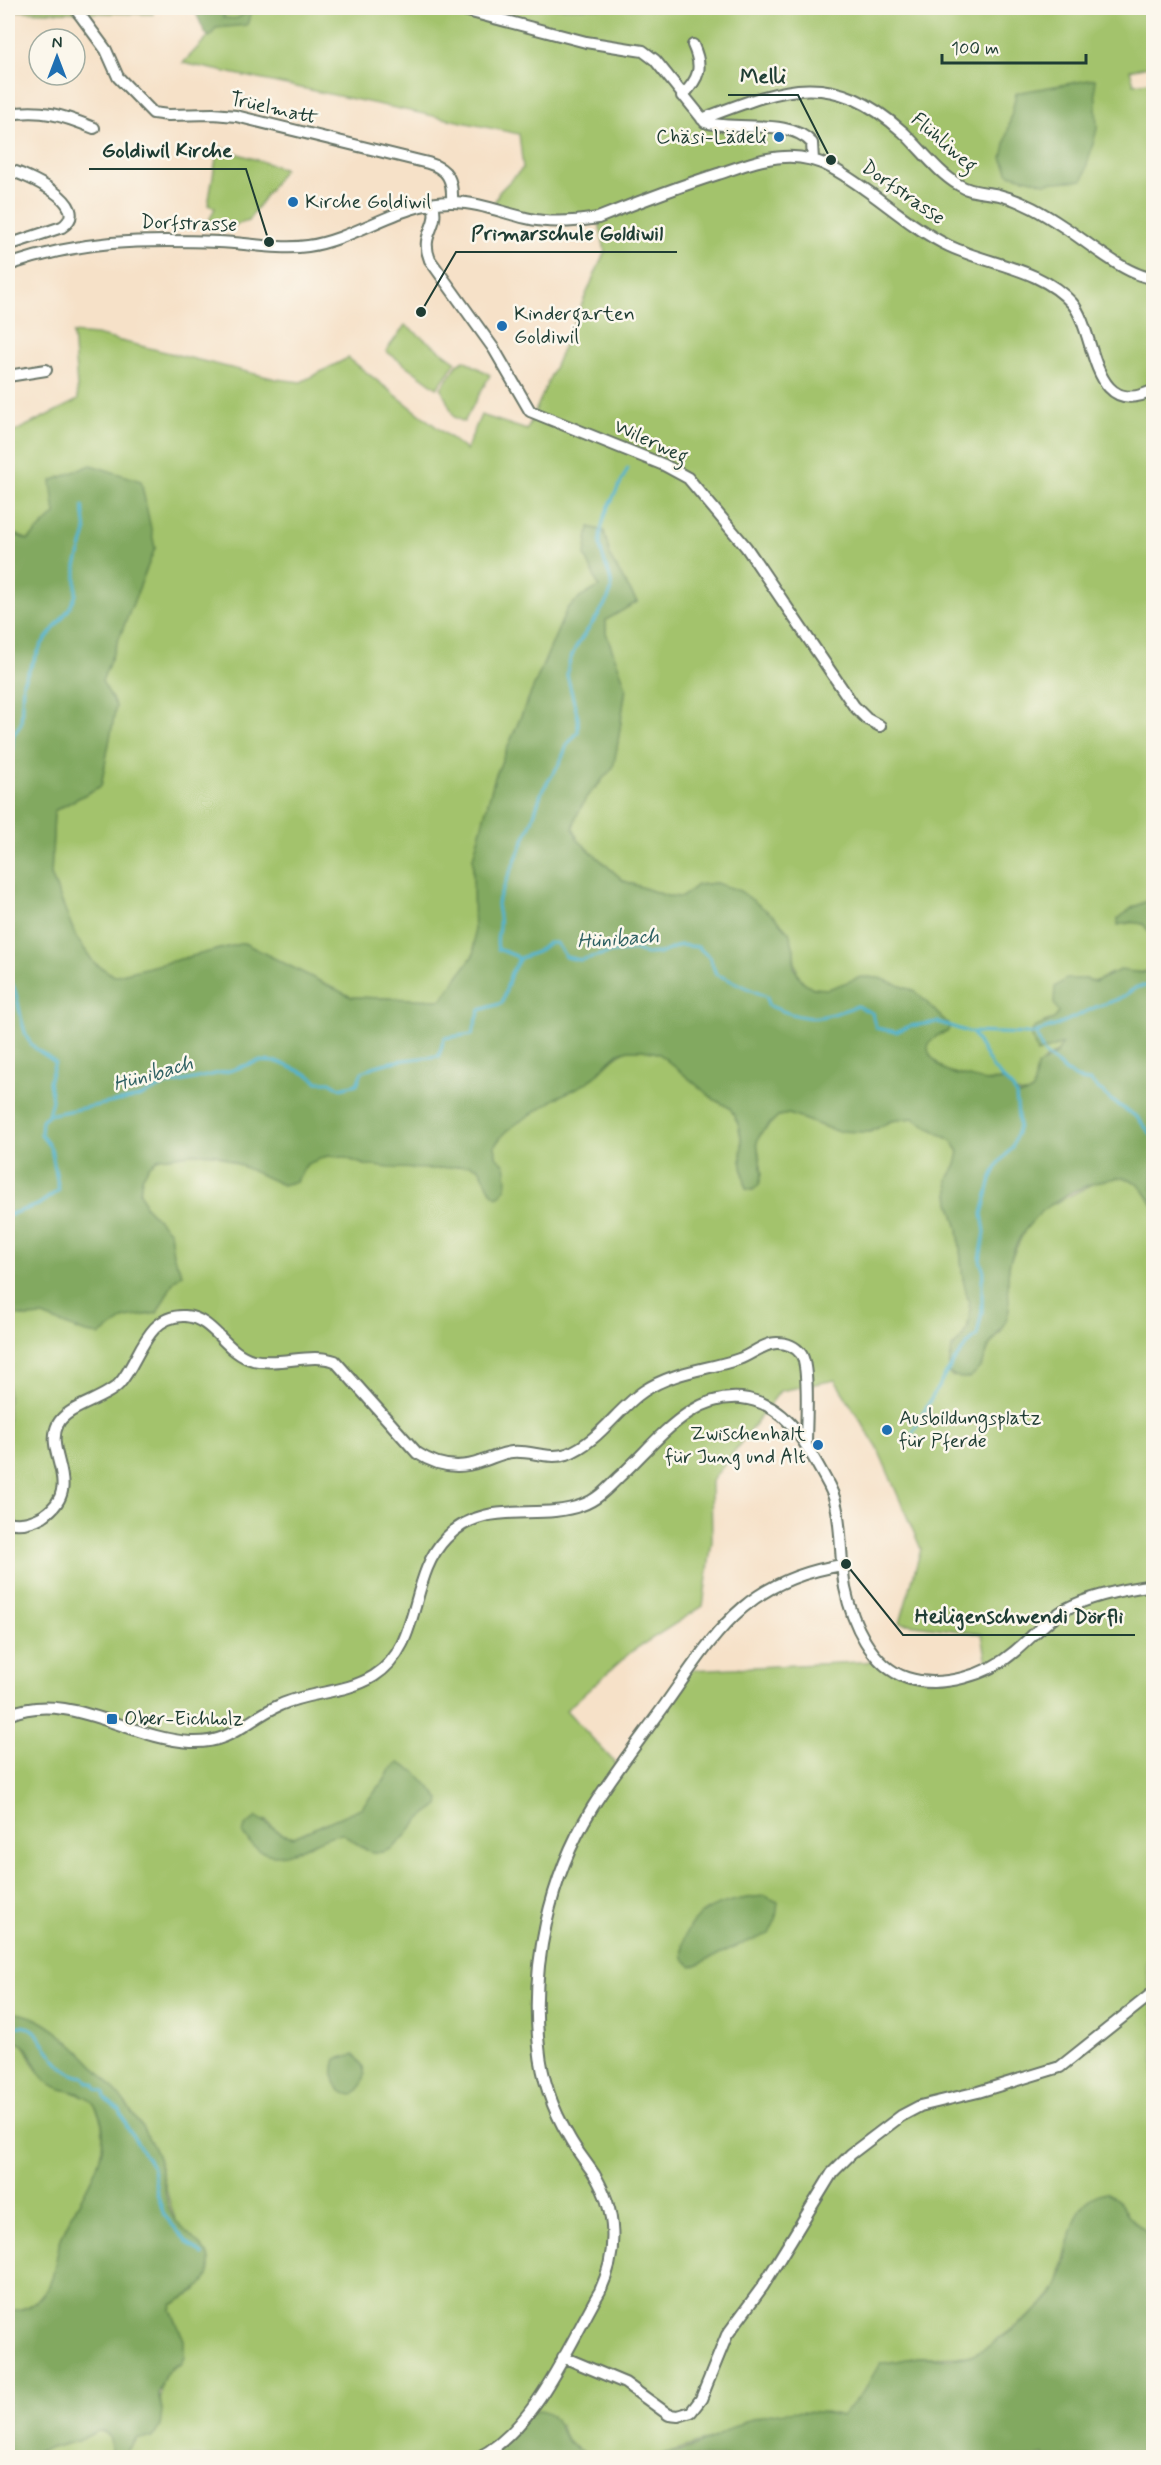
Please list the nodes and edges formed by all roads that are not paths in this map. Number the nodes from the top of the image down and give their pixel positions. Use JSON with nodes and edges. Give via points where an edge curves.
{"nodes":[{"id":1,"x":75,"y":8,"type":"edge"},
{"id":2,"x":456,"y":8,"type":"edge"},
{"id":3,"x":693,"y":45,"type":"dead end"},
{"id":4,"x":682,"y":96,"type":"junction"},
{"id":5,"x":8,"y":114,"type":"edge"},
{"id":6,"x":702,"y":119,"type":"junction"},
{"id":7,"x":94,"y":128,"type":"dead end"},
{"id":8,"x":813,"y":160,"type":"junction"},
{"id":9,"x":8,"y":170,"type":"edge"},
{"id":10,"x":453,"y":202,"type":"junction"},
{"id":11,"x":433,"y":204,"type":"junction"},
{"id":12,"x":8,"y":245,"type":"edge"},
{"id":13,"x":8,"y":265,"type":"edge"},
{"id":14,"x":1154,"y":278,"type":"edge"},
{"id":15,"x":46,"y":370,"type":"dead end"},
{"id":16,"x":8,"y":376,"type":"edge"},
{"id":17,"x":1154,"y":390,"type":"edge"},
{"id":18,"x":880,"y":726,"type":"dead end"},
{"id":19,"x":806,"y":1444,"type":"junction"},
{"id":20,"x":8,"y":1522,"type":"edge"},
{"id":21,"x":842,"y":1565,"type":"junction"},
{"id":22,"x":1154,"y":1585,"type":"edge"},
{"id":23,"x":8,"y":1715,"type":"edge"},
{"id":24,"x":1154,"y":1992,"type":"edge"},
{"id":25,"x":562,"y":2357,"type":"junction"},
{"id":26,"x":477,"y":2457,"type":"edge"}],
"edges":[{"from":1,"to":10,"type":"street","name":"Trüelmatt","via":[[106,50],[118,77],[153,113],[236,116],[434,165],[448,173]]},
{"from":2,"to":4,"type":"street","via":[[586,42],[643,51],[655,60]]},
{"from":3,"to":4,"type":"street","via":[[699,69]]},
{"from":4,"to":6,"type":"street"},
{"from":5,"to":7,"type":"street","via":[[44,111]]},
{"from":6,"to":8,"type":"street","via":[[730,127],[772,127],[805,136],[812,143]]},
{"from":6,"to":14,"type":"street","name":"Flühliweg","via":[[793,90],[844,93],[882,114],[960,186],[1025,204],[1133,273]]},
{"from":8,"to":10,"type":"street","name":"Dorfstrasse","via":[[786,157],[760,161],[581,221],[545,221]]},
{"from":8,"to":17,"type":"street","name":"Dorfstrasse","via":[[843,174],[948,245],[1051,285],[1077,311],[1106,385],[1125,395]]},
{"from":9,"to":12,"type":"street","via":[[63,198],[70,213],[62,227]]},
{"from":10,"to":11,"type":"street","name":"Dorfstrasse"},
{"from":11,"to":13,"type":"street","name":"Dorfstrasse","via":[[309,246],[120,241],[77,246]]},
{"from":11,"to":18,"type":"street","name":"Wilerweg","via":[[436,213],[425,248],[430,260],[494,349],[530,411],[688,478],[746,547],[854,706]]},
{"from":15,"to":16,"type":"street"},
{"from":19,"to":20,"type":"street","via":[[807,1370],[800,1352],[789,1345],[769,1344],[742,1358],[665,1379],[635,1397],[595,1436],[566,1454],[513,1452],[457,1466],[434,1462],[417,1453],[335,1362],[322,1358],[253,1360],[232,1350],[203,1321],[183,1316],[150,1332],[128,1371],[111,1391],[63,1417],[55,1435],[63,1479],[61,1494],[49,1511],[38,1518],[25,1523]]},
{"from":19,"to":21,"type":"street","via":[[834,1494]]},
{"from":19,"to":23,"type":"street","via":[[788,1419],[772,1408],[746,1399],[719,1399],[697,1407],[601,1494],[584,1504],[490,1514],[464,1524],[442,1542],[430,1559],[402,1646],[382,1670],[360,1683],[277,1706],[239,1731],[218,1739],[181,1741],[53,1707],[26,1708]]},
{"from":21,"to":22,"type":"street","via":[[852,1612],[872,1652],[894,1672],[923,1680],[953,1679],[988,1669],[1068,1608],[1093,1598]]},
{"from":21,"to":25,"type":"street","via":[[798,1574],[770,1587],[731,1618],[617,1770],[587,1816],[562,1870],[548,1918],[538,1977],[539,2051],[560,2121],[598,2181],[609,2208],[614,2241],[606,2277]]},
{"from":24,"to":25,"type":"street","via":[[1060,2067],[920,2106],[851,2154],[832,2173],[763,2286],[727,2335],[701,2399],[691,2412],[669,2415],[624,2383]]},
{"from":25,"to":26,"type":"street","via":[[521,2424]]}]}
